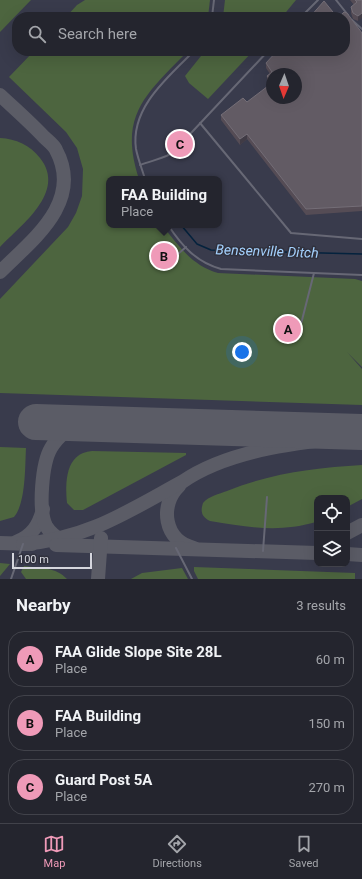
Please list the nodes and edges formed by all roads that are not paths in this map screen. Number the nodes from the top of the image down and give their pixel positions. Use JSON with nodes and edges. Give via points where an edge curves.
{"nodes":[{"id":1,"x":214,"y":0,"type":"edge"},
{"id":2,"x":318,"y":0,"type":"edge"},
{"id":3,"x":336,"y":0,"type":"edge"},
{"id":4,"x":213,"y":12,"type":"edge"},
{"id":5,"x":306,"y":12,"type":"edge"},
{"id":6,"x":346,"y":12,"type":"edge"},
{"id":7,"x":350,"y":18,"type":"edge"},
{"id":8,"x":352,"y":20,"type":"junction"},
{"id":9,"x":362,"y":30,"type":"edge"},
{"id":10,"x":362,"y":34,"type":"edge"},
{"id":11,"x":189,"y":56,"type":"edge"},
{"id":12,"x":263,"y":56,"type":"edge"},
{"id":13,"x":200,"y":123,"type":"junction"},
{"id":14,"x":192,"y":132,"type":"junction"},
{"id":15,"x":168,"y":155,"type":"junction"},
{"id":16,"x":140,"y":165,"type":"junction"},
{"id":17,"x":144,"y":176,"type":"edge"},
{"id":18,"x":170,"y":228,"type":"edge"},
{"id":19,"x":362,"y":239,"type":"edge"},
{"id":20,"x":186,"y":247,"type":"junction"},
{"id":21,"x":171,"y":254,"type":"dead end"},
{"id":22,"x":314,"y":273,"type":"junction"},
{"id":23,"x":362,"y":275,"type":"edge"},
{"id":24,"x":287,"y":324,"type":"edge"},
{"id":25,"x":267,"y":497,"type":"dead end"},
{"id":26,"x":23,"y":544,"type":"dead end"},
{"id":27,"x":176,"y":548,"type":"dead end"},
{"id":28,"x":263,"y":552,"type":"dead end"},
{"id":29,"x":11,"y":579,"type":"edge"},
{"id":30,"x":192,"y":579,"type":"edge"}],
"edges":[{"from":1,"to":4,"type":"lane"},
{"from":2,"to":5,"type":"lane"},
{"from":3,"to":6,"type":"lane"},
{"from":7,"to":8,"type":"lane"},
{"from":8,"to":9,"type":"lane"},
{"from":8,"to":10,"type":"lane"},
{"from":11,"to":16,"type":"lane","via":[[150,98],[141,114],[136,148]]},
{"from":12,"to":13,"type":"lane"},
{"from":13,"to":14,"type":"lane"},
{"from":13,"to":19,"type":"lane","via":[[291,233]]},
{"from":14,"to":15,"type":"lane","via":[[176,144]]},
{"from":14,"to":15,"type":"lane","via":[[177,152]]},
{"from":15,"to":16,"type":"lane"},
{"from":16,"to":17,"type":"lane"},
{"from":18,"to":20,"type":"lane"},
{"from":20,"to":21,"type":"lane","via":[[178,254]]},
{"from":20,"to":22,"type":"lane","via":[[195,258],[221,269]]},
{"from":22,"to":23,"type":"lane"},
{"from":22,"to":24,"type":"lane","via":[[301,324]]},
{"from":25,"to":28,"type":"lane"},
{"from":26,"to":29,"type":"lane"},
{"from":27,"to":30,"type":"lane"}]}
